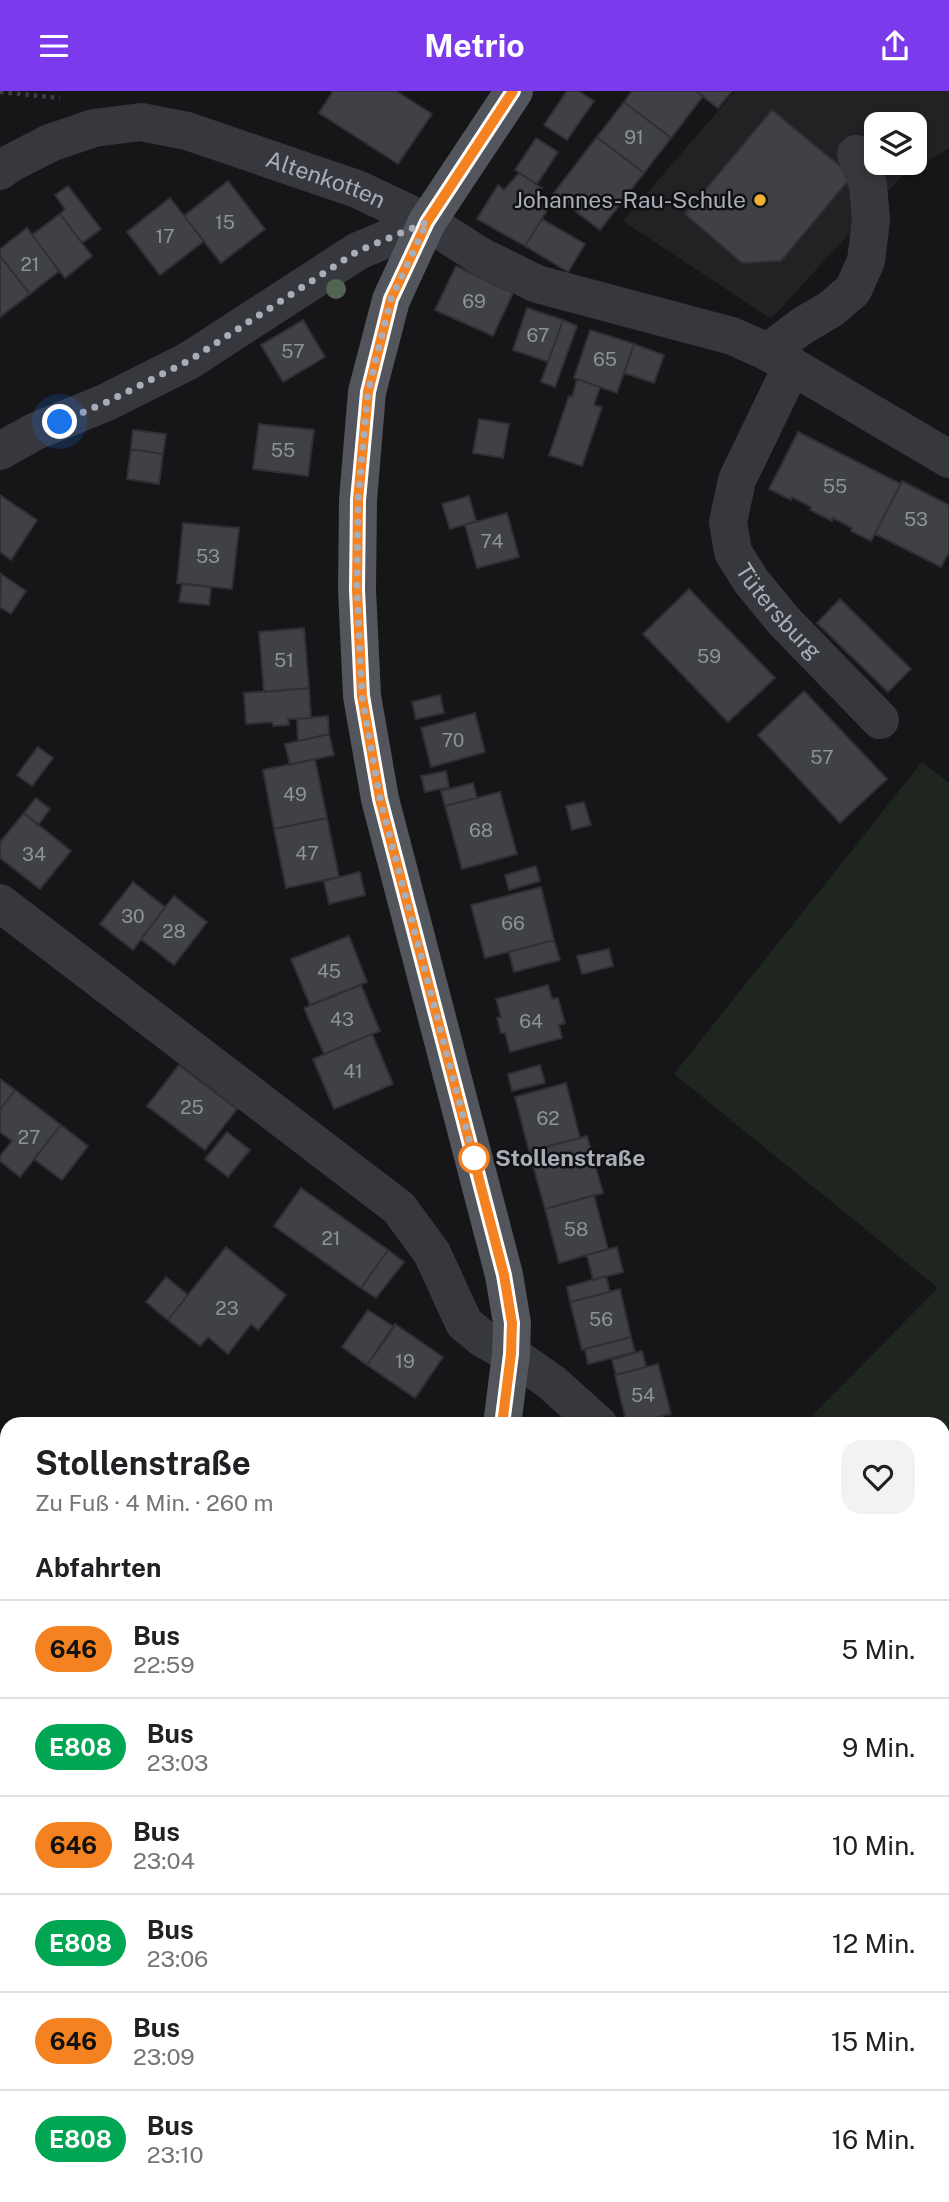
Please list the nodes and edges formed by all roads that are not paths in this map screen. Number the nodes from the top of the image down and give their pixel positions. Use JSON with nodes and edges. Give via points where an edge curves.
{"nodes":[{"id":1,"x":513,"y":91,"type":"edge"},
{"id":2,"x":856,"y":154,"type":"dead end"},
{"id":3,"x":0,"y":171,"type":"edge"},
{"id":4,"x":427,"y":222,"type":"junction"},
{"id":5,"x":780,"y":359,"type":"junction"},
{"id":6,"x":0,"y":451,"type":"edge"},
{"id":7,"x":949,"y":459,"type":"edge"},
{"id":8,"x":880,"y":720,"type":"dead end"},
{"id":9,"x":0,"y":903,"type":"edge"},
{"id":10,"x":511,"y":1354,"type":"junction"},
{"id":11,"x":503,"y":1417,"type":"edge"},
{"id":12,"x":590,"y":1417,"type":"edge"}],
"edges":[{"from":1,"to":4,"type":"main road"},
{"from":2,"to":5,"type":"street","via":[[868,185],[871,220],[866,261],[853,290],[802,326]]},
{"from":3,"to":4,"type":"street","name":"Altenkotten","via":[[50,143],[94,128],[141,122],[187,131],[356,189]]},
{"from":4,"to":5,"type":"street","via":[[537,284],[732,336]]},
{"from":4,"to":6,"type":"street","name":"Altenkotten","via":[[358,251],[190,360]]},
{"from":4,"to":10,"type":"main road","via":[[391,299],[368,392],[358,500],[362,696],[380,799],[504,1275],[512,1323]]},
{"from":5,"to":7,"type":"street"},
{"from":5,"to":8,"type":"street","name":"Tütersburg","via":[[737,480],[728,522],[733,552],[783,620]]},
{"from":9,"to":10,"type":"street","via":[[399,1208],[432,1253],[464,1322]]},
{"from":10,"to":11,"type":"main road"},
{"from":10,"to":12,"type":"street"}]}
